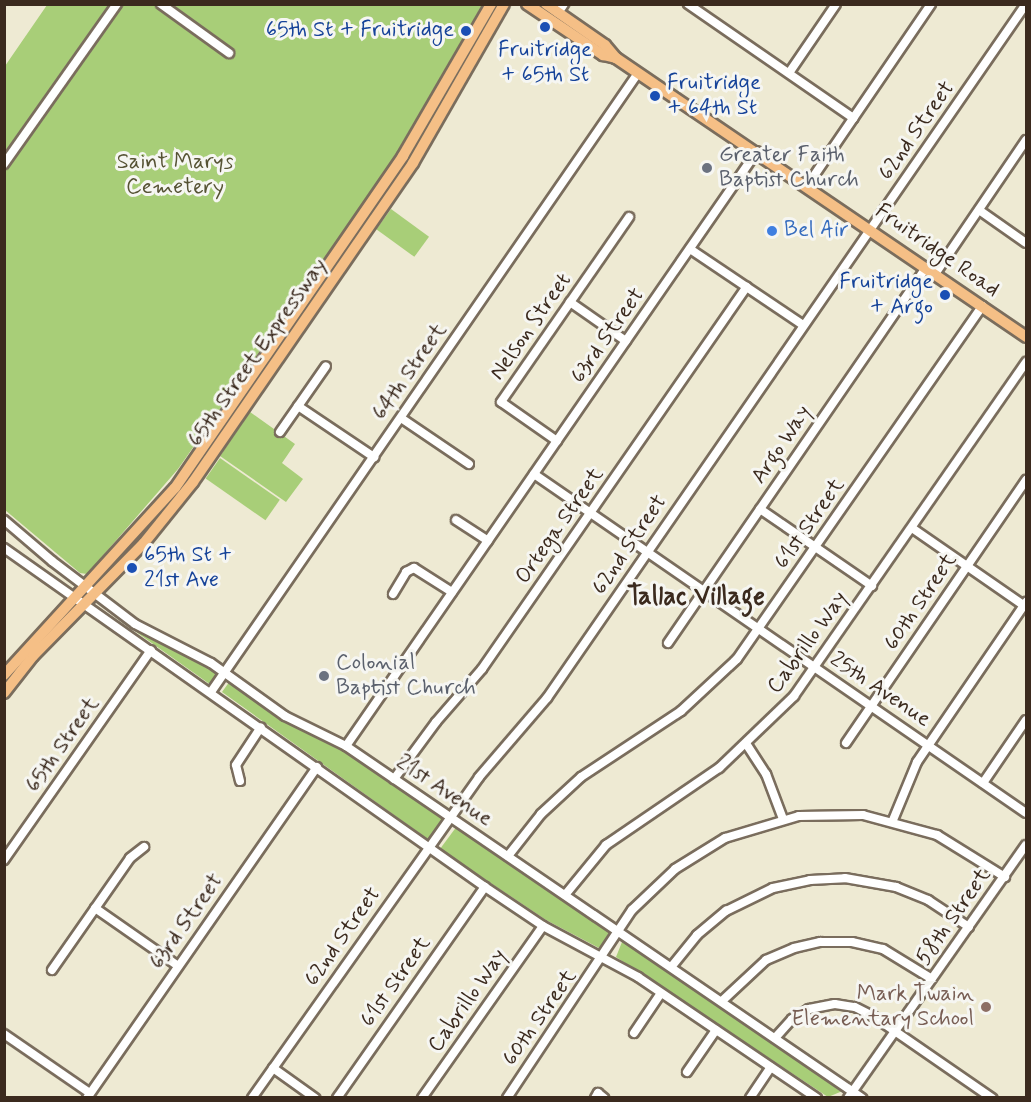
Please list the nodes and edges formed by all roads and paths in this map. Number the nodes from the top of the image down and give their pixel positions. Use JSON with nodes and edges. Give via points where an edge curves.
{"nodes":[{"id":1,"x":117,"y":4,"type":"edge"},
{"id":2,"x":161,"y":4,"type":"edge"},
{"id":3,"x":491,"y":4,"type":"edge"},
{"id":4,"x":504,"y":4,"type":"edge"},
{"id":5,"x":527,"y":4,"type":"edge"},
{"id":6,"x":546,"y":4,"type":"edge"},
{"id":7,"x":688,"y":4,"type":"edge"},
{"id":8,"x":931,"y":4,"type":"edge"},
{"id":9,"x":1026,"y":4,"type":"edge"},
{"id":10,"x":832,"y":6,"type":"edge"},
{"id":11,"x":561,"y":9,"type":"edge"},
{"id":12,"x":229,"y":53,"type":"dead end"},
{"id":13,"x":616,"y":58,"type":"junction"},
{"id":14,"x":638,"y":73,"type":"junction"},
{"id":15,"x":789,"y":73,"type":"junction"},
{"id":16,"x":853,"y":118,"type":"junction"},
{"id":17,"x":1026,"y":140,"type":"edge"},
{"id":18,"x":757,"y":151,"type":"junction"},
{"id":19,"x":1023,"y":152,"type":"edge"},
{"id":20,"x":4,"y":164,"type":"edge"},
{"id":21,"x":807,"y":186,"type":"junction"},
{"id":22,"x":979,"y":210,"type":"junction"},
{"id":23,"x":629,"y":217,"type":"dead end"},
{"id":24,"x":870,"y":229,"type":"junction"},
{"id":25,"x":1026,"y":243,"type":"edge"},
{"id":26,"x":690,"y":249,"type":"junction"},
{"id":27,"x":931,"y":271,"type":"junction"},
{"id":28,"x":747,"y":287,"type":"junction"},
{"id":29,"x":570,"y":302,"type":"junction"},
{"id":30,"x":982,"y":306,"type":"junction"},
{"id":31,"x":803,"y":325,"type":"junction"},
{"id":32,"x":1026,"y":336,"type":"edge"},
{"id":33,"x":626,"y":341,"type":"junction"},
{"id":34,"x":1026,"y":362,"type":"edge"},
{"id":35,"x":326,"y":366,"type":"dead end"},
{"id":36,"x":298,"y":406,"type":"junction"},
{"id":37,"x":401,"y":417,"type":"junction"},
{"id":38,"x":280,"y":432,"type":"dead end"},
{"id":39,"x":557,"y":441,"type":"junction"},
{"id":40,"x":374,"y":457,"type":"junction"},
{"id":41,"x":469,"y":464,"type":"dead end"},
{"id":42,"x":534,"y":474,"type":"junction"},
{"id":43,"x":1026,"y":480,"type":"edge"},
{"id":44,"x":760,"y":509,"type":"junction"},
{"id":45,"x":591,"y":513,"type":"junction"},
{"id":46,"x":4,"y":520,"type":"edge"},
{"id":47,"x":456,"y":520,"type":"dead end"},
{"id":48,"x":912,"y":528,"type":"junction"},
{"id":49,"x":488,"y":542,"type":"junction"},
{"id":50,"x":816,"y":547,"type":"junction"},
{"id":51,"x":4,"y":548,"type":"edge"},
{"id":52,"x":647,"y":552,"type":"junction"},
{"id":53,"x":4,"y":555,"type":"edge"},
{"id":54,"x":20,"y":559,"type":"junction"},
{"id":55,"x":967,"y":566,"type":"junction"},
{"id":56,"x":85,"y":586,"type":"junction"},
{"id":57,"x":872,"y":586,"type":"junction"},
{"id":58,"x":704,"y":591,"type":"junction"},
{"id":59,"x":452,"y":592,"type":"junction"},
{"id":60,"x":96,"y":593,"type":"junction"},
{"id":61,"x":393,"y":594,"type":"dead end"},
{"id":62,"x":76,"y":595,"type":"junction"},
{"id":63,"x":86,"y":603,"type":"junction"},
{"id":64,"x":1026,"y":605,"type":"edge"},
{"id":65,"x":760,"y":629,"type":"junction"},
{"id":66,"x":668,"y":643,"type":"dead end"},
{"id":67,"x":151,"y":650,"type":"junction"},
{"id":68,"x":816,"y":668,"type":"junction"},
{"id":69,"x":224,"y":672,"type":"junction"},
{"id":70,"x":4,"y":675,"type":"edge"},
{"id":71,"x":211,"y":692,"type":"junction"},
{"id":72,"x":4,"y":693,"type":"edge"},
{"id":73,"x":872,"y":706,"type":"junction"},
{"id":74,"x":1026,"y":720,"type":"edge"},
{"id":75,"x":261,"y":727,"type":"junction"},
{"id":76,"x":846,"y":743,"type":"dead end"},
{"id":77,"x":747,"y":745,"type":"junction"},
{"id":78,"x":928,"y":745,"type":"junction"},
{"id":79,"x":346,"y":746,"type":"junction"},
{"id":80,"x":317,"y":767,"type":"junction"},
{"id":81,"x":394,"y":779,"type":"junction"},
{"id":82,"x":240,"y":781,"type":"dead end"},
{"id":83,"x":983,"y":783,"type":"junction"},
{"id":84,"x":1026,"y":813,"type":"edge"},
{"id":85,"x":451,"y":817,"type":"junction"},
{"id":86,"x":783,"y":819,"type":"junction"},
{"id":87,"x":893,"y":820,"type":"junction"},
{"id":88,"x":1026,"y":844,"type":"edge"},
{"id":89,"x":144,"y":847,"type":"dead end"},
{"id":90,"x":428,"y":847,"type":"junction"},
{"id":91,"x":508,"y":856,"type":"junction"},
{"id":92,"x":4,"y":860,"type":"edge"},
{"id":93,"x":1005,"y":876,"type":"junction"},
{"id":94,"x":485,"y":887,"type":"junction"},
{"id":95,"x":565,"y":896,"type":"junction"},
{"id":96,"x":95,"y":908,"type":"junction"},
{"id":97,"x":543,"y":926,"type":"junction"},
{"id":98,"x":969,"y":927,"type":"junction"},
{"id":99,"x":618,"y":930,"type":"junction"},
{"id":100,"x":603,"y":959,"type":"junction"},
{"id":101,"x":178,"y":966,"type":"junction"},
{"id":102,"x":672,"y":966,"type":"junction"},
{"id":103,"x":52,"y":970,"type":"dead end"},
{"id":104,"x":932,"y":979,"type":"junction"},
{"id":105,"x":662,"y":993,"type":"junction"},
{"id":106,"x":722,"y":1001,"type":"junction"},
{"id":107,"x":716,"y":1030,"type":"junction"},
{"id":108,"x":896,"y":1031,"type":"junction"},
{"id":109,"x":634,"y":1033,"type":"dead end"},
{"id":110,"x":4,"y":1034,"type":"edge"},
{"id":111,"x":775,"y":1038,"type":"junction"},
{"id":112,"x":771,"y":1067,"type":"junction"},
{"id":113,"x":273,"y":1068,"type":"junction"},
{"id":114,"x":687,"y":1072,"type":"dead end"},
{"id":115,"x":88,"y":1095,"type":"edge"},
{"id":116,"x":855,"y":1096,"type":"edge"},
{"id":117,"x":252,"y":1098,"type":"edge"},
{"id":118,"x":315,"y":1098,"type":"edge"},
{"id":119,"x":337,"y":1098,"type":"edge"},
{"id":120,"x":422,"y":1098,"type":"edge"},
{"id":121,"x":507,"y":1098,"type":"edge"},
{"id":122,"x":750,"y":1098,"type":"edge"},
{"id":123,"x":817,"y":1098,"type":"edge"},
{"id":124,"x":992,"y":1098,"type":"edge"}],
"edges":[{"from":1,"to":20,"type":"street"},
{"from":2,"to":12,"type":"street"},
{"from":3,"to":56,"type":"main road","name":"65th Street Expressway","via":[[403,156],[175,488]]},
{"from":4,"to":60,"type":"main road","name":"65th Street Expressway","via":[[413,163],[193,482],[144,543]]},
{"from":5,"to":13,"type":"main road","name":"Fruitridge Road","via":[[603,55]]},
{"from":6,"to":11,"type":"main road","name":"Fruitridge Road"},
{"from":7,"to":15,"type":"street"},
{"from":8,"to":16,"type":"street"},
{"from":9,"to":24,"type":"street","name":"62nd Street"},
{"from":10,"to":15,"type":"street"},
{"from":11,"to":13,"type":"main road","name":"Fruitridge Road"},
{"from":13,"to":14,"type":"main road","name":"Fruitridge Road"},
{"from":14,"to":18,"type":"main road","name":"Fruitridge Road"},
{"from":14,"to":37,"type":"street","name":"64th Street"},
{"from":15,"to":16,"type":"street"},
{"from":16,"to":21,"type":"street"},
{"from":17,"to":19,"type":"street"},
{"from":18,"to":21,"type":"main road","name":"Fruitridge Road"},
{"from":18,"to":26,"type":"street","name":"63rd Street"},
{"from":19,"to":22,"type":"street"},
{"from":21,"to":24,"type":"main road","name":"Fruitridge Road"},
{"from":22,"to":25,"type":"street"},
{"from":22,"to":27,"type":"street"},
{"from":23,"to":29,"type":"street","name":"Nelson Street"},
{"from":24,"to":27,"type":"main road","name":"Fruitridge Road"},
{"from":24,"to":31,"type":"street","name":"62nd Street"},
{"from":26,"to":28,"type":"street"},
{"from":26,"to":33,"type":"street","name":"63rd Street"},
{"from":27,"to":30,"type":"main road","name":"Fruitridge Road"},
{"from":27,"to":44,"type":"street","name":"Argo Way"},
{"from":28,"to":31,"type":"street"},
{"from":28,"to":45,"type":"street","name":"Ortega Street"},
{"from":29,"to":33,"type":"street"},
{"from":29,"to":39,"type":"street","name":"Nelson Street","via":[[501,402]]},
{"from":30,"to":32,"type":"main road","name":"Fruitridge Road"},
{"from":30,"to":50,"type":"street","name":"61st Street"},
{"from":31,"to":52,"type":"street","name":"62nd Street"},
{"from":33,"to":39,"type":"street","name":"63rd Street"},
{"from":34,"to":48,"type":"street","name":"Cabrillo Way"},
{"from":35,"to":36,"type":"street"},
{"from":36,"to":38,"type":"street"},
{"from":36,"to":40,"type":"street"},
{"from":37,"to":40,"type":"street","name":"64th Street"},
{"from":37,"to":41,"type":"street"},
{"from":39,"to":42,"type":"street","name":"63rd Street"},
{"from":40,"to":69,"type":"street","name":"64th Street"},
{"from":42,"to":45,"type":"street","name":"25th Avenue"},
{"from":42,"to":49,"type":"street","name":"63rd Street"},
{"from":43,"to":55,"type":"street","name":"60th Street"},
{"from":44,"to":50,"type":"street"},
{"from":44,"to":58,"type":"street","name":"Argo Way"},
{"from":45,"to":52,"type":"street","name":"25th Avenue"},
{"from":45,"to":81,"type":"street","name":"Ortega Street","via":[[482,669]]},
{"from":46,"to":56,"type":"street","name":"21st Avenue"},
{"from":47,"to":49,"type":"street"},
{"from":48,"to":55,"type":"street"},
{"from":48,"to":57,"type":"street","name":"Cabrillo Way"},
{"from":49,"to":59,"type":"street","name":"63rd Street"},
{"from":50,"to":57,"type":"street"},
{"from":50,"to":65,"type":"street","name":"61st Street"},
{"from":51,"to":54,"type":"street"},
{"from":52,"to":58,"type":"street","name":"25th Avenue"},
{"from":52,"to":85,"type":"street","name":"62nd Street","via":[[542,706],[478,777]]},
{"from":53,"to":54,"type":"street"},
{"from":54,"to":62,"type":"street"},
{"from":55,"to":64,"type":"street"},
{"from":55,"to":73,"type":"street","name":"60th Street"},
{"from":56,"to":60,"type":"street","name":"21st Avenue"},
{"from":56,"to":62,"type":"main road","name":"65th Street Expressway"},
{"from":57,"to":68,"type":"street","name":"Cabrillo Way"},
{"from":58,"to":65,"type":"street","name":"25th Avenue"},
{"from":58,"to":66,"type":"street","name":"Argo Way"},
{"from":59,"to":61,"type":"street","via":[[414,568],[406,572]]},
{"from":59,"to":79,"type":"street","name":"63rd Street"},
{"from":60,"to":63,"type":"main road","name":"65th Street Expressway"},
{"from":60,"to":69,"type":"street","name":"21st Avenue","via":[[157,637]]},
{"from":62,"to":63,"type":"street"},
{"from":62,"to":70,"type":"main road","name":"65th Street Expressway"},
{"from":63,"to":67,"type":"street"},
{"from":63,"to":72,"type":"main road","name":"65th Street Expressway"},
{"from":64,"to":78,"type":"street"},
{"from":65,"to":68,"type":"street","name":"25th Avenue"},
{"from":65,"to":91,"type":"street","name":"61st Street","via":[[700,695],[603,760],[561,795]]},
{"from":67,"to":71,"type":"street"},
{"from":67,"to":92,"type":"street","name":"65th Street"},
{"from":68,"to":73,"type":"street","name":"25th Avenue"},
{"from":68,"to":77,"type":"street","name":"Cabrillo Way"},
{"from":69,"to":71,"type":"street","name":"64th Street"},
{"from":69,"to":79,"type":"street","name":"21st Avenue","via":[[285,716]]},
{"from":71,"to":75,"type":"street"},
{"from":73,"to":76,"type":"street","name":"60th Street"},
{"from":73,"to":78,"type":"street","name":"25th Avenue"},
{"from":74,"to":83,"type":"street"},
{"from":75,"to":80,"type":"street"},
{"from":75,"to":82,"type":"street","via":[[236,765]]},
{"from":77,"to":86,"type":"street","via":[[769,780]]},
{"from":77,"to":95,"type":"street","name":"Cabrillo Way","via":[[619,834],[594,857]]},
{"from":78,"to":83,"type":"street","name":"25th Avenue"},
{"from":78,"to":87,"type":"street","via":[[908,780]]},
{"from":79,"to":81,"type":"street","name":"21st Avenue"},
{"from":80,"to":90,"type":"street"},
{"from":80,"to":101,"type":"street","name":"63rd Street"},
{"from":81,"to":85,"type":"street","name":"21st Avenue"},
{"from":83,"to":84,"type":"street","name":"25th Avenue"},
{"from":85,"to":90,"type":"street","name":"62nd Street"},
{"from":85,"to":91,"type":"street","name":"21st Avenue"},
{"from":86,"to":87,"type":"street","name":"60th Street","via":[[840,814]]},
{"from":86,"to":99,"type":"street","name":"60th Street","via":[[742,831],[689,858],[644,896]]},
{"from":87,"to":93,"type":"street","name":"60th Street","via":[[958,845]]},
{"from":88,"to":93,"type":"street","name":"58th Street"},
{"from":89,"to":96,"type":"street","via":[[130,858]]},
{"from":90,"to":94,"type":"street"},
{"from":90,"to":113,"type":"street","name":"62nd Street"},
{"from":91,"to":95,"type":"street","name":"21st Avenue"},
{"from":93,"to":98,"type":"street","name":"58th Street"},
{"from":94,"to":97,"type":"street"},
{"from":94,"to":119,"type":"street","name":"61st Street"},
{"from":95,"to":99,"type":"street","name":"21st Avenue"},
{"from":96,"to":101,"type":"street"},
{"from":96,"to":103,"type":"street"},
{"from":97,"to":100,"type":"street"},
{"from":97,"to":120,"type":"street","name":"Cabrillo Way"},
{"from":98,"to":102,"type":"street","via":[[928,900],[896,887],[845,878],[810,880],[773,888],[726,911],[697,935]]},
{"from":98,"to":104,"type":"street","name":"58th Street"},
{"from":99,"to":100,"type":"street","name":"60th Street"},
{"from":99,"to":102,"type":"street","name":"21st Avenue"},
{"from":100,"to":105,"type":"street"},
{"from":100,"to":121,"type":"street","name":"60th Street"},
{"from":101,"to":115,"type":"street","name":"63rd Street"},
{"from":102,"to":106,"type":"street","name":"21st Avenue"},
{"from":104,"to":106,"type":"street","via":[[883,950],[848,942],[820,942],[766,960]]},
{"from":104,"to":108,"type":"street","name":"58th Street"},
{"from":105,"to":107,"type":"street"},
{"from":105,"to":109,"type":"street"},
{"from":106,"to":111,"type":"street","name":"21st Avenue"},
{"from":107,"to":112,"type":"street"},
{"from":107,"to":114,"type":"street"},
{"from":108,"to":111,"type":"street","via":[[865,1011],[835,1004],[800,1014]]},
{"from":108,"to":116,"type":"street","name":"58th Street"},
{"from":108,"to":124,"type":"street"},
{"from":110,"to":115,"type":"street"},
{"from":111,"to":116,"type":"street","name":"21st Avenue"},
{"from":112,"to":122,"type":"street"},
{"from":112,"to":123,"type":"street"},
{"from":113,"to":117,"type":"street","name":"62nd Street"},
{"from":113,"to":118,"type":"street"}]}
